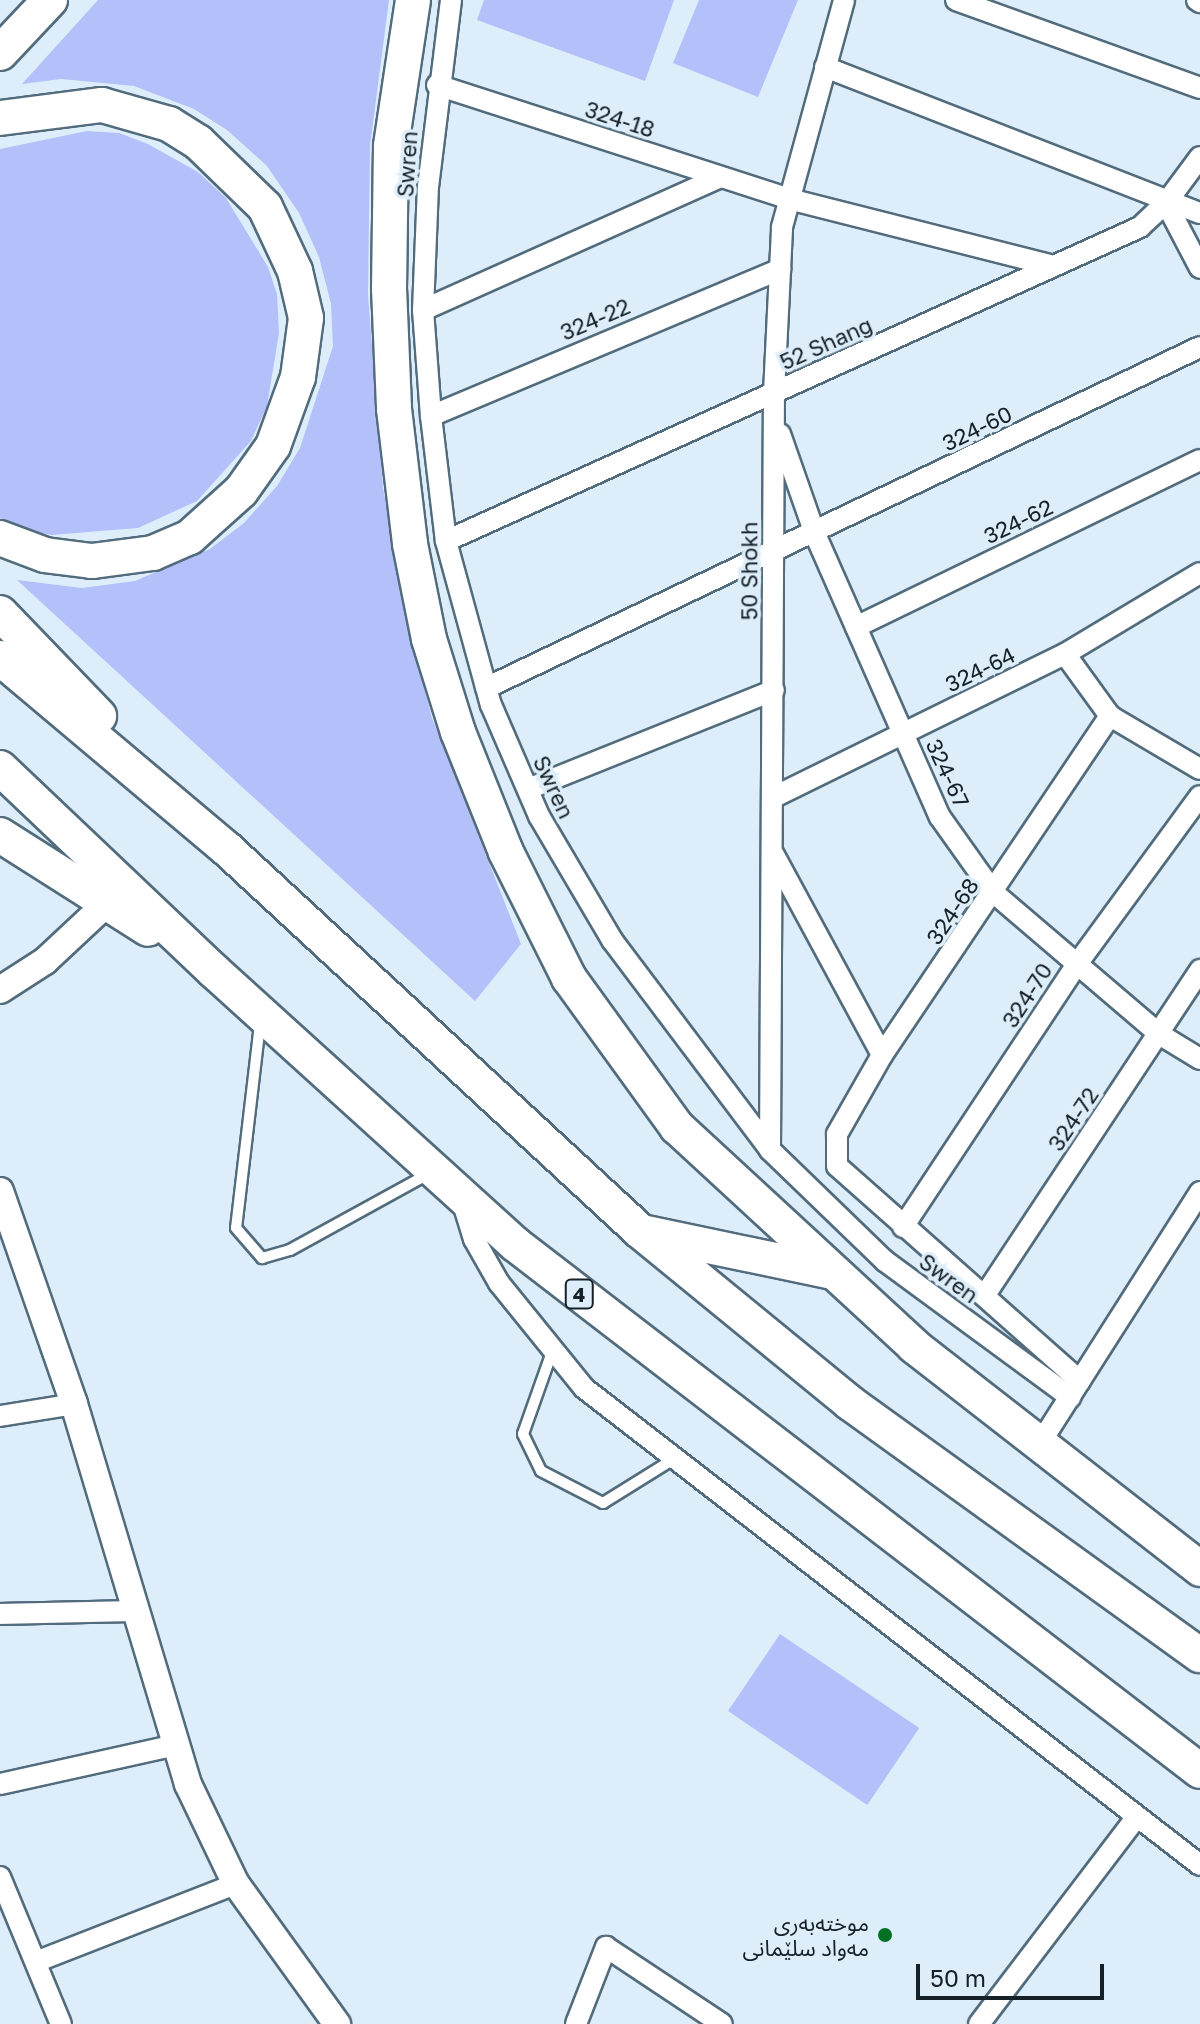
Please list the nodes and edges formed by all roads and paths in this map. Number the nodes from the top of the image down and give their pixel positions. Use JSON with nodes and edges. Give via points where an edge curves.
{"nodes":[{"id":1,"x":50,"y":0,"type":"edge"},
{"id":2,"x":413,"y":0,"type":"edge"},
{"id":3,"x":451,"y":0,"type":"edge"},
{"id":4,"x":844,"y":0,"type":"edge"},
{"id":5,"x":956,"y":0,"type":"edge"},
{"id":6,"x":0,"y":53,"type":"edge"},
{"id":7,"x":825,"y":67,"type":"junction"},
{"id":8,"x":437,"y":85,"type":"junction"},
{"id":9,"x":1200,"y":88,"type":"edge"},
{"id":10,"x":0,"y":118,"type":"edge"},
{"id":11,"x":1200,"y":157,"type":"edge"},
{"id":12,"x":720,"y":177,"type":"junction"},
{"id":13,"x":789,"y":199,"type":"junction"},
{"id":14,"x":1166,"y":203,"type":"junction"},
{"id":15,"x":1200,"y":213,"type":"edge"},
{"id":16,"x":1054,"y":266,"type":"junction"},
{"id":17,"x":1200,"y":268,"type":"edge"},
{"id":18,"x":780,"y":269,"type":"junction"},
{"id":19,"x":423,"y":310,"type":"junction"},
{"id":20,"x":1200,"y":347,"type":"edge"},
{"id":21,"x":774,"y":393,"type":"junction"},
{"id":22,"x":431,"y":416,"type":"junction"},
{"id":23,"x":775,"y":419,"type":"junction"},
{"id":24,"x":1200,"y":460,"type":"edge"},
{"id":25,"x":815,"y":534,"type":"junction"},
{"id":26,"x":0,"y":538,"type":"edge"},
{"id":27,"x":446,"y":541,"type":"junction"},
{"id":28,"x":773,"y":546,"type":"junction"},
{"id":29,"x":1200,"y":573,"type":"edge"},
{"id":30,"x":0,"y":613,"type":"edge"},
{"id":31,"x":856,"y":627,"type":"junction"},
{"id":32,"x":1065,"y":654,"type":"junction"},
{"id":33,"x":0,"y":658,"type":"edge"},
{"id":34,"x":486,"y":688,"type":"junction"},
{"id":35,"x":774,"y":690,"type":"junction"},
{"id":36,"x":1110,"y":716,"type":"junction"},
{"id":37,"x":903,"y":733,"type":"junction"},
{"id":38,"x":0,"y":768,"type":"edge"},
{"id":39,"x":1200,"y":769,"type":"edge"},
{"id":40,"x":528,"y":789,"type":"junction"},
{"id":41,"x":1200,"y":796,"type":"edge"},
{"id":42,"x":774,"y":797,"type":"junction"},
{"id":43,"x":0,"y":835,"type":"edge"},
{"id":44,"x":227,"y":849,"type":"junction"},
{"id":45,"x":773,"y":853,"type":"junction"},
{"id":46,"x":994,"y":893,"type":"junction"},
{"id":47,"x":107,"y":903,"type":"junction"},
{"id":48,"x":1077,"y":964,"type":"junction"},
{"id":49,"x":1200,"y":970,"type":"edge"},
{"id":50,"x":214,"y":971,"type":"junction"},
{"id":51,"x":0,"y":990,"type":"edge"},
{"id":52,"x":261,"y":1014,"type":"junction"},
{"id":53,"x":1159,"y":1034,"type":"junction"},
{"id":54,"x":882,"y":1055,"type":"junction"},
{"id":55,"x":1200,"y":1059,"type":"edge"},
{"id":56,"x":770,"y":1150,"type":"junction"},
{"id":57,"x":448,"y":1181,"type":"junction"},
{"id":58,"x":0,"y":1191,"type":"edge"},
{"id":59,"x":1200,"y":1192,"type":"edge"},
{"id":60,"x":903,"y":1227,"type":"junction"},
{"id":61,"x":640,"y":1231,"type":"junction"},
{"id":62,"x":834,"y":1272,"type":"junction"},
{"id":63,"x":985,"y":1295,"type":"junction"},
{"id":64,"x":552,"y":1352,"type":"junction"},
{"id":65,"x":1075,"y":1389,"type":"junction"},
{"id":66,"x":74,"y":1404,"type":"junction"},
{"id":67,"x":0,"y":1416,"type":"edge"},
{"id":68,"x":1039,"y":1445,"type":"junction"},
{"id":69,"x":672,"y":1460,"type":"junction"},
{"id":70,"x":1200,"y":1569,"type":"edge"},
{"id":71,"x":135,"y":1611,"type":"junction"},
{"id":72,"x":0,"y":1614,"type":"edge"},
{"id":73,"x":1200,"y":1655,"type":"edge"},
{"id":74,"x":176,"y":1745,"type":"junction"},
{"id":75,"x":1200,"y":1771,"type":"edge"},
{"id":76,"x":0,"y":1784,"type":"edge"},
{"id":77,"x":1135,"y":1819,"type":"junction"},
{"id":78,"x":1200,"y":1865,"type":"edge"},
{"id":79,"x":0,"y":1877,"type":"edge"},
{"id":80,"x":236,"y":1884,"type":"junction"},
{"id":81,"x":38,"y":1961,"type":"junction"},
{"id":82,"x":61,"y":2024,"type":"edge"},
{"id":83,"x":337,"y":2024,"type":"edge"},
{"id":84,"x":576,"y":2024,"type":"edge"},
{"id":85,"x":722,"y":2024,"type":"edge"},
{"id":86,"x":979,"y":2024,"type":"edge"}],
"edges":[{"from":1,"to":6,"type":"highway"},
{"from":2,"to":62,"type":"highway","via":[[391,146],[394,409],[424,612],[458,732],[506,852],[569,978],[677,1127]]},
{"from":3,"to":8,"type":"street","name":"Swren"},
{"from":4,"to":7,"type":"street","name":"50 Shokh"},
{"from":5,"to":9,"type":"street"},
{"from":7,"to":13,"type":"street","name":"50 Shokh"},
{"from":7,"to":14,"type":"street"},
{"from":8,"to":12,"type":"street","name":"324-18"},
{"from":8,"to":19,"type":"street","name":"Swren"},
{"from":10,"to":26,"type":"highway","via":[[102,105],[169,124],[188,136],[241,178],[265,207],[295,271],[306,318],[298,377],[273,446],[241,491],[190,537],[153,553],[92,561],[45,555]]},
{"from":11,"to":14,"type":"street","name":"52 Shang"},
{"from":12,"to":13,"type":"street","name":"324-18"},
{"from":12,"to":19,"type":"street"},
{"from":13,"to":16,"type":"street","name":"324-18"},
{"from":13,"to":18,"type":"street","name":"50 Shokh"},
{"from":14,"to":15,"type":"street"},
{"from":14,"to":16,"type":"street","name":"52 Shang","via":[[1140,227]]},
{"from":14,"to":17,"type":"street"},
{"from":16,"to":21,"type":"street","name":"52 Shang"},
{"from":18,"to":21,"type":"street","name":"50 Shokh"},
{"from":18,"to":22,"type":"street","name":"324-22"},
{"from":19,"to":22,"type":"street","name":"Swren"},
{"from":20,"to":25,"type":"street","name":"324-60"},
{"from":21,"to":23,"type":"street","name":"50 Shokh"},
{"from":21,"to":27,"type":"street","name":"52 Shang"},
{"from":22,"to":27,"type":"street","name":"Swren"},
{"from":23,"to":25,"type":"street","name":"324-67"},
{"from":23,"to":28,"type":"street","name":"50 Shokh"},
{"from":24,"to":31,"type":"street","name":"324-62"},
{"from":25,"to":28,"type":"street","name":"324-60"},
{"from":25,"to":31,"type":"street","name":"324-67"},
{"from":27,"to":34,"type":"street","name":"Swren"},
{"from":28,"to":34,"type":"street","name":"324-60"},
{"from":28,"to":35,"type":"street","name":"50 Shokh"},
{"from":29,"to":32,"type":"street","name":"324-64"},
{"from":30,"to":44,"type":"highway"},
{"from":31,"to":37,"type":"street","name":"324-67"},
{"from":32,"to":36,"type":"street"},
{"from":32,"to":37,"type":"street","name":"324-64"},
{"from":33,"to":44,"type":"highway"},
{"from":34,"to":40,"type":"street","name":"Swren"},
{"from":35,"to":40,"type":"street"},
{"from":35,"to":42,"type":"street","name":"50 Shokh"},
{"from":36,"to":39,"type":"street"},
{"from":36,"to":46,"type":"street","name":"324-68"},
{"from":37,"to":42,"type":"street","name":"324-64"},
{"from":37,"to":46,"type":"street","name":"324-67","via":[[940,817]]},
{"from":38,"to":50,"type":"highway","number":"4"},
{"from":40,"to":56,"type":"street","name":"Swren","via":[[612,940]]},
{"from":41,"to":48,"type":"street","name":"324-70"},
{"from":42,"to":45,"type":"street","name":"50 Shokh"},
{"from":43,"to":47,"type":"highway"},
{"from":44,"to":61,"type":"highway"},
{"from":45,"to":54,"type":"street"},
{"from":45,"to":56,"type":"street","name":"50 Shokh"},
{"from":46,"to":48,"type":"street","name":"324-67"},
{"from":46,"to":54,"type":"street","name":"324-68"},
{"from":47,"to":50,"type":"highway"},
{"from":47,"to":51,"type":"street","via":[[45,961]]},
{"from":48,"to":53,"type":"street","name":"324-67"},
{"from":48,"to":60,"type":"street","name":"324-70"},
{"from":49,"to":53,"type":"street","name":"324-72"},
{"from":50,"to":52,"type":"highway","number":"4"},
{"from":52,"to":57,"type":"highway","number":"4"},
{"from":52,"to":57,"type":"lane","via":[[236,1228],[262,1258]]},
{"from":53,"to":55,"type":"street","name":"324-67"},
{"from":53,"to":63,"type":"street","name":"324-72"},
{"from":54,"to":60,"type":"street","name":"324-68","via":[[837,1134],[837,1166]]},
{"from":56,"to":65,"type":"street","name":"Swren","via":[[885,1261]]},
{"from":57,"to":64,"type":"street","via":[[499,1283]]},
{"from":57,"to":75,"type":"highway","number":"4","via":[[515,1244]]},
{"from":58,"to":66,"type":"street"},
{"from":59,"to":65,"type":"street"},
{"from":60,"to":63,"type":"street"},
{"from":61,"to":62,"type":"highway"},
{"from":61,"to":73,"type":"highway","via":[[850,1403]]},
{"from":62,"to":68,"type":"highway","via":[[914,1346]]},
{"from":63,"to":65,"type":"street"},
{"from":64,"to":69,"type":"street","via":[[584,1388]]},
{"from":64,"to":69,"type":"lane","via":[[523,1434],[541,1471],[603,1503]]},
{"from":65,"to":68,"type":"street"},
{"from":66,"to":67,"type":"street"},
{"from":66,"to":71,"type":"street"},
{"from":68,"to":70,"type":"highway"},
{"from":69,"to":77,"type":"street"},
{"from":71,"to":72,"type":"street"},
{"from":71,"to":74,"type":"street"},
{"from":74,"to":76,"type":"street"},
{"from":74,"to":80,"type":"street","via":[[188,1784]]},
{"from":77,"to":78,"type":"street"},
{"from":77,"to":86,"type":"street"},
{"from":79,"to":81,"type":"street"},
{"from":80,"to":81,"type":"street"},
{"from":80,"to":83,"type":"street"},
{"from":81,"to":82,"type":"street"},
{"from":84,"to":85,"type":"street","via":[[606,1947]]}]}
